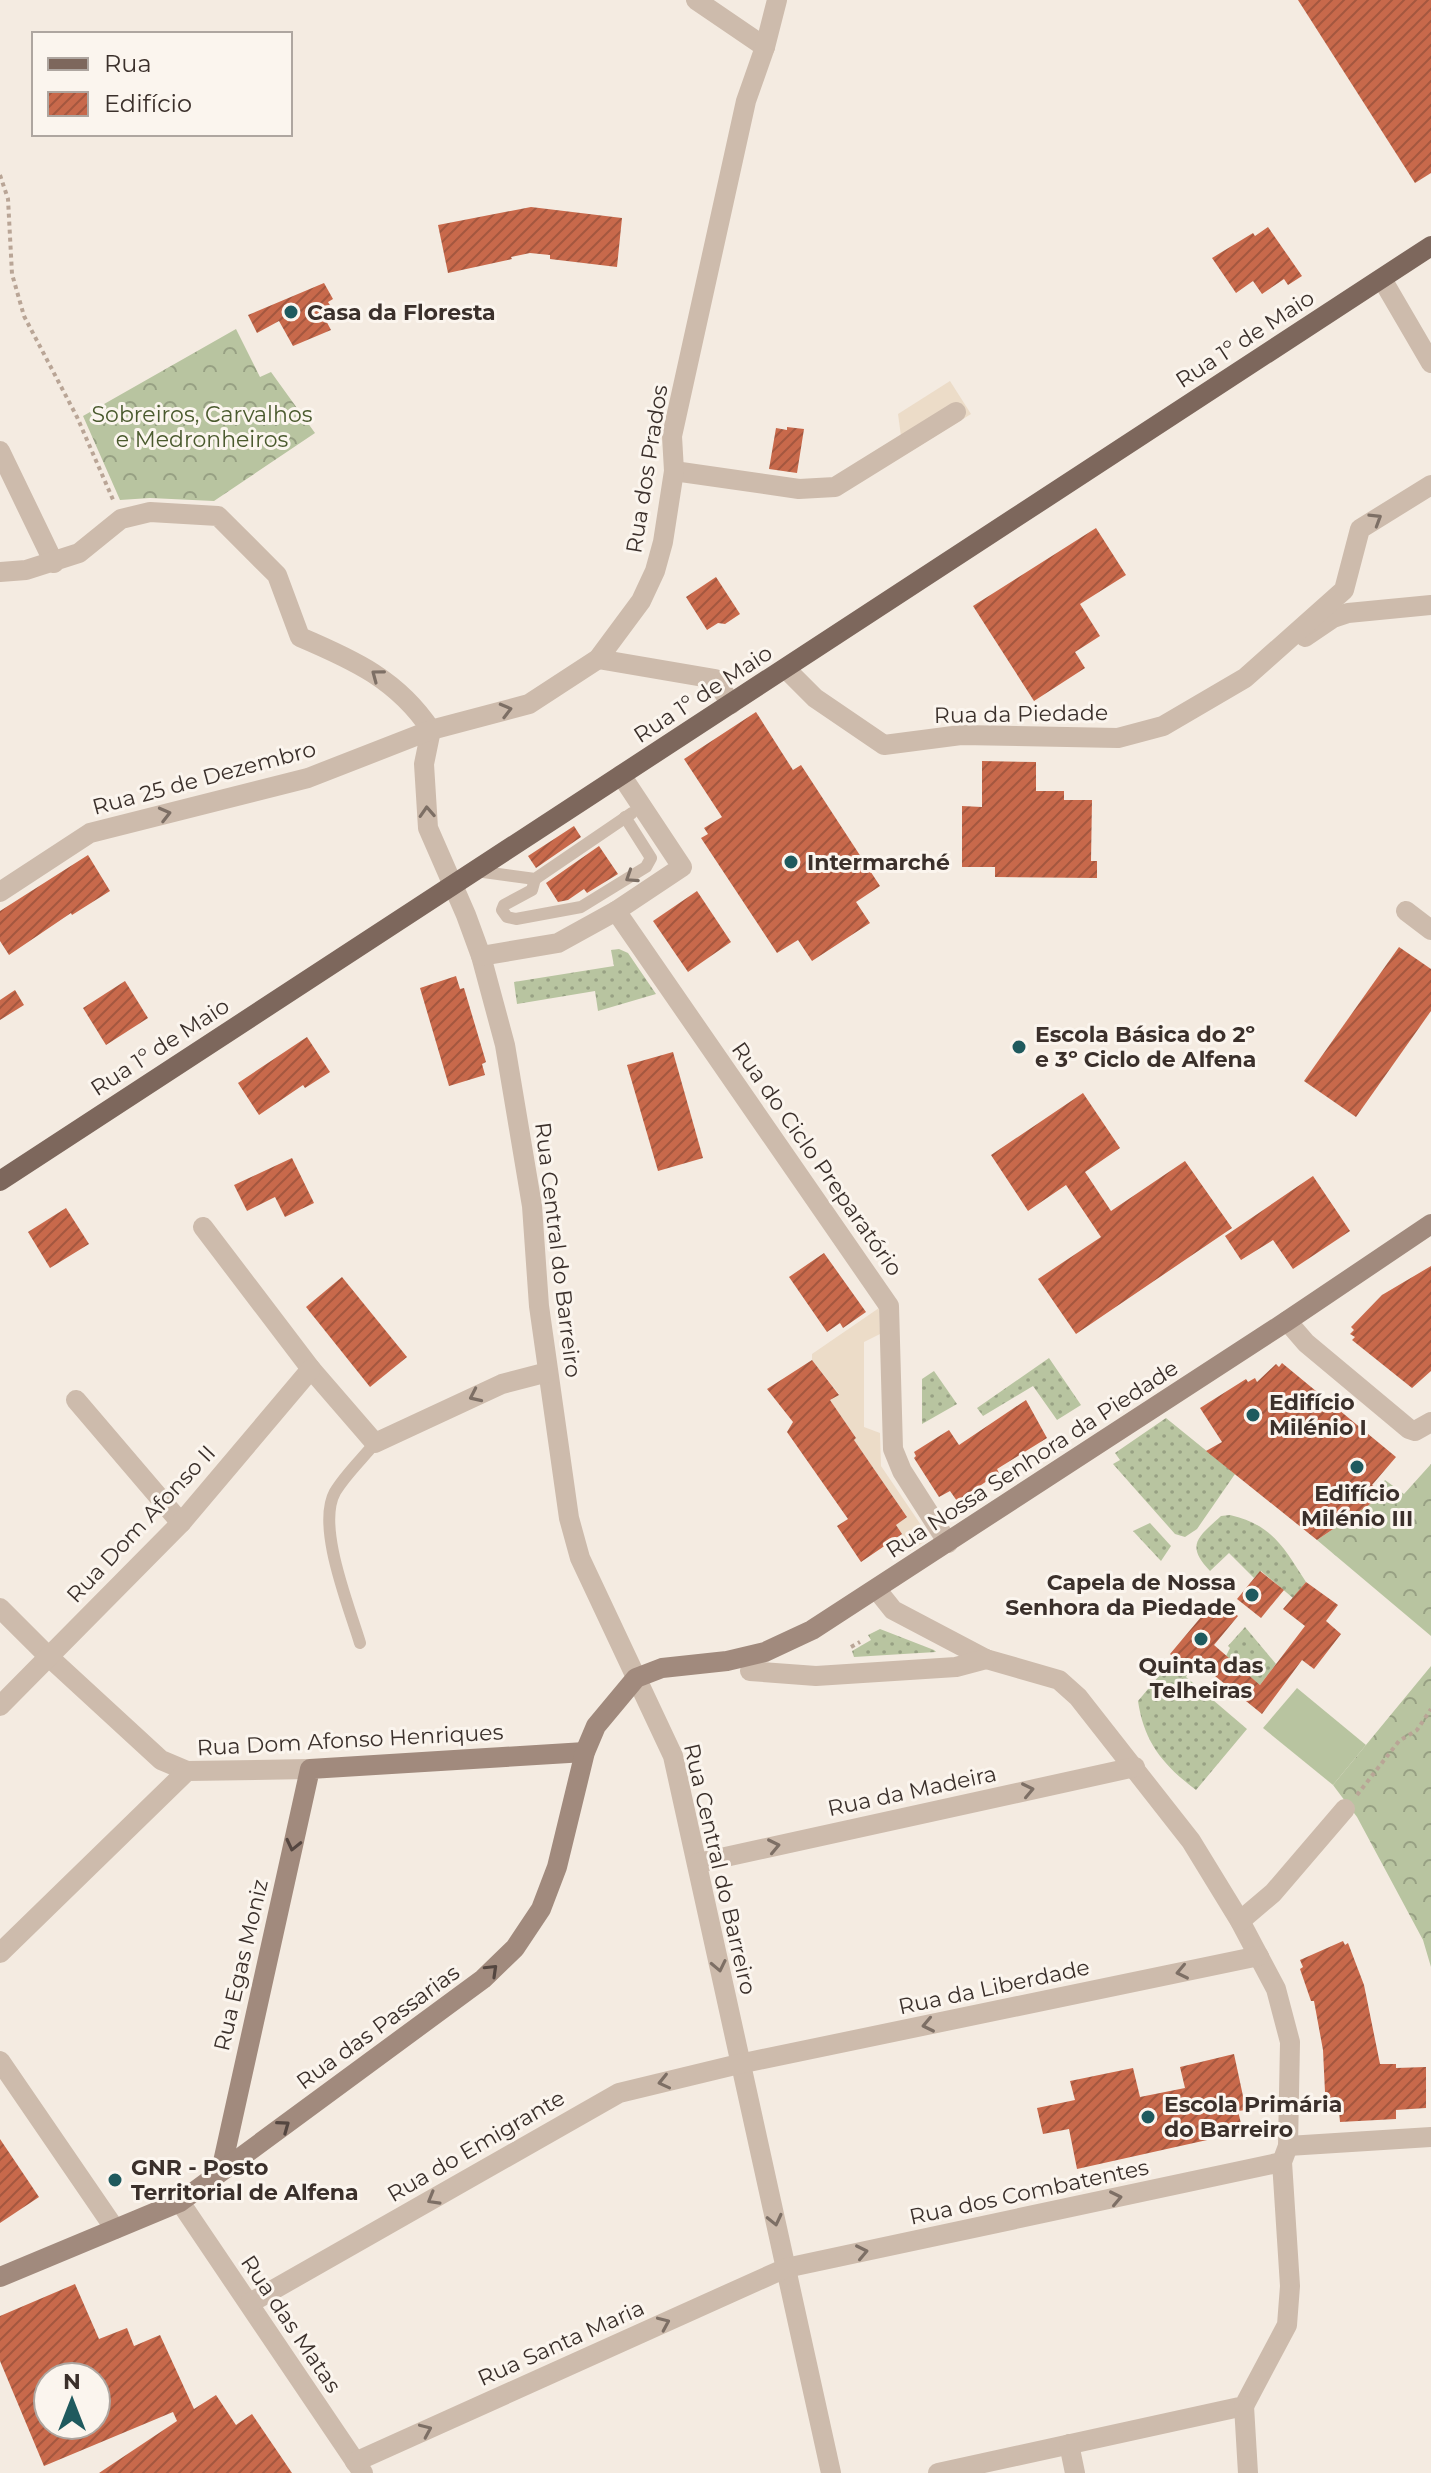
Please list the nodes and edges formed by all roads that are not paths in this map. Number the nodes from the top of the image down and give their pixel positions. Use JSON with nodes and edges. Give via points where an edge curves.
{"nodes":[{"id":1,"x":696,"y":0,"type":"edge"},
{"id":2,"x":777,"y":0,"type":"edge"},
{"id":3,"x":765,"y":47,"type":"junction"},
{"id":4,"x":1431,"y":246,"type":"edge"},
{"id":5,"x":1382,"y":279,"type":"junction"},
{"id":6,"x":1431,"y":363,"type":"edge"},
{"id":7,"x":956,"y":412,"type":"dead end"},
{"id":8,"x":0,"y":451,"type":"edge"},
{"id":9,"x":674,"y":471,"type":"junction"},
{"id":10,"x":1431,"y":485,"type":"edge"},
{"id":11,"x":54,"y":563,"type":"junction"},
{"id":12,"x":0,"y":572,"type":"edge"},
{"id":13,"x":1344,"y":590,"type":"junction"},
{"id":14,"x":1405,"y":605,"type":"junction"},
{"id":15,"x":1431,"y":605,"type":"edge"},
{"id":16,"x":598,"y":659,"type":"junction"},
{"id":17,"x":1264,"y":662,"type":"junction"},
{"id":18,"x":786,"y":669,"type":"junction"},
{"id":19,"x":731,"y":704,"type":"junction"},
{"id":20,"x":431,"y":730,"type":"junction"},
{"id":21,"x":621,"y":775,"type":"junction"},
{"id":22,"x":633,"y":812,"type":"junction"},
{"id":23,"x":476,"y":871,"type":"junction"},
{"id":24,"x":535,"y":879,"type":"junction"},
{"id":25,"x":453,"y":885,"type":"junction"},
{"id":26,"x":0,"y":892,"type":"edge"},
{"id":27,"x":616,"y":911,"type":"junction"},
{"id":28,"x":1406,"y":911,"type":"dead end"},
{"id":29,"x":1431,"y":930,"type":"edge"},
{"id":30,"x":481,"y":956,"type":"junction"},
{"id":31,"x":0,"y":1181,"type":"edge"},
{"id":32,"x":1431,"y":1224,"type":"edge"},
{"id":33,"x":203,"y":1227,"type":"dead end"},
{"id":34,"x":1287,"y":1321,"type":"junction"},
{"id":35,"x":311,"y":1369,"type":"junction"},
{"id":36,"x":548,"y":1372,"type":"junction"},
{"id":37,"x":76,"y":1400,"type":"dead end"},
{"id":38,"x":1431,"y":1422,"type":"edge"},
{"id":39,"x":375,"y":1443,"type":"junction"},
{"id":40,"x":181,"y":1523,"type":"junction"},
{"id":41,"x":948,"y":1543,"type":"junction"},
{"id":42,"x":877,"y":1590,"type":"junction"},
{"id":43,"x":0,"y":1608,"type":"edge"},
{"id":44,"x":360,"y":1643,"type":"dead end"},
{"id":45,"x":49,"y":1657,"type":"junction"},
{"id":46,"x":986,"y":1659,"type":"junction"},
{"id":47,"x":750,"y":1671,"type":"dead end"},
{"id":48,"x":636,"y":1678,"type":"junction"},
{"id":49,"x":0,"y":1706,"type":"edge"},
{"id":50,"x":585,"y":1752,"type":"junction"},
{"id":51,"x":1135,"y":1767,"type":"junction"},
{"id":52,"x":310,"y":1769,"type":"junction"},
{"id":53,"x":187,"y":1771,"type":"junction"},
{"id":54,"x":1345,"y":1809,"type":"road end"},
{"id":55,"x":698,"y":1863,"type":"junction"},
{"id":56,"x":1240,"y":1921,"type":"junction"},
{"id":57,"x":0,"y":1953,"type":"edge"},
{"id":58,"x":1259,"y":1956,"type":"junction"},
{"id":59,"x":0,"y":2061,"type":"edge"},
{"id":60,"x":739,"y":2064,"type":"junction"},
{"id":61,"x":1431,"y":2137,"type":"edge"},
{"id":62,"x":1285,"y":2154,"type":"junction"},
{"id":63,"x":221,"y":2171,"type":"junction"},
{"id":64,"x":180,"y":2202,"type":"junction"},
{"id":65,"x":115,"y":2229,"type":"junction"},
{"id":66,"x":786,"y":2268,"type":"junction"},
{"id":67,"x":0,"y":2277,"type":"edge"},
{"id":68,"x":250,"y":2303,"type":"junction"},
{"id":69,"x":1244,"y":2406,"type":"junction"},
{"id":70,"x":1069,"y":2444,"type":"junction"},
{"id":71,"x":359,"y":2467,"type":"edge"},
{"id":72,"x":831,"y":2473,"type":"edge"},
{"id":73,"x":938,"y":2473,"type":"edge"},
{"id":74,"x":1075,"y":2473,"type":"edge"},
{"id":75,"x":1248,"y":2473,"type":"edge"}],
"edges":[{"from":1,"to":3,"type":"street"},
{"from":2,"to":3,"type":"street","name":"Rua dos Prados"},
{"from":3,"to":9,"type":"street","name":"Rua dos Prados","via":[[746,101],[672,436]]},
{"from":4,"to":5,"type":"main road","name":"Rua 1º de Maio"},
{"from":5,"to":6,"type":"street"},
{"from":5,"to":18,"type":"main road","name":"Rua 1º de Maio"},
{"from":7,"to":9,"type":"street","via":[[835,487],[799,489]]},
{"from":8,"to":11,"type":"street"},
{"from":9,"to":16,"type":"street","name":"Rua dos Prados","via":[[655,571],[641,601]]},
{"from":13,"to":10,"type":"street","one_way":true,"via":[[1360,529]]},
{"from":11,"to":12,"type":"street"},
{"from":20,"to":11,"type":"street","one_way":true,"via":[[417,709],[376,673],[300,637],[277,575],[218,516],[150,512],[121,519],[79,553]]},
{"from":13,"to":14,"type":"street","via":[[1349,598]]},
{"from":13,"to":17,"type":"street"},
{"from":14,"to":15,"type":"street"},
{"from":14,"to":17,"type":"street","via":[[1333,618]]},
{"from":16,"to":19,"type":"street","via":[[715,679]]},
{"from":20,"to":16,"type":"street","name":"Rua dos Prados","one_way":true,"via":[[529,704]]},
{"from":17,"to":18,"type":"street","name":"Rua da Piedade","via":[[1163,726],[1118,738],[961,735],[884,745],[815,698]]},
{"from":18,"to":19,"type":"main road","name":"Rua 1º de Maio"},
{"from":19,"to":21,"type":"main road","name":"Rua 1º de Maio"},
{"from":25,"to":20,"type":"street","name":"Rua Central do Barreiro","one_way":true,"via":[[428,828],[424,764]]},
{"from":26,"to":20,"type":"street","name":"Rua 25 de Dezembro","one_way":true,"via":[[90,833],[308,778]]},
{"from":21,"to":22,"type":"street"},
{"from":21,"to":23,"type":"main road","name":"Rua 1º de Maio"},
{"from":22,"to":24,"type":"lane"},
{"from":22,"to":24,"type":"lane","one_way":true,"via":[[651,864],[581,907],[507,917],[504,905],[532,890]]},
{"from":22,"to":27,"type":"street","via":[[682,867]]},
{"from":23,"to":24,"type":"lane"},
{"from":23,"to":25,"type":"main road","name":"Rua 1º de Maio"},
{"from":25,"to":30,"type":"street","name":"Rua Central do Barreiro"},
{"from":25,"to":31,"type":"main road","name":"Rua 1º de Maio"},
{"from":27,"to":30,"type":"street","via":[[558,943]]},
{"from":27,"to":41,"type":"street","name":"Rua do Ciclo Preparatório","via":[[889,1306],[893,1449]]},
{"from":28,"to":29,"type":"street"},
{"from":30,"to":36,"type":"street","name":"Rua Central do Barreiro","via":[[505,1045],[532,1206]]},
{"from":32,"to":34,"type":"street","name":"Rua Nossa Senhora da Piedade"},
{"from":33,"to":35,"type":"street"},
{"from":34,"to":38,"type":"street","via":[[1409,1429]]},
{"from":34,"to":41,"type":"street","name":"Rua Nossa Senhora da Piedade"},
{"from":35,"to":39,"type":"street"},
{"from":35,"to":40,"type":"street","name":"Rua Dom Afonso II"},
{"from":36,"to":39,"type":"street","one_way":true,"via":[[502,1384]]},
{"from":36,"to":48,"type":"street","name":"Rua Central do Barreiro","via":[[569,1518],[580,1558]]},
{"from":37,"to":40,"type":"street"},
{"from":39,"to":44,"type":"lane","via":[[335,1492],[329,1512]]},
{"from":40,"to":45,"type":"street","name":"Rua Dom Afonso II"},
{"from":41,"to":42,"type":"street","name":"Rua Nossa Senhora da Piedade"},
{"from":42,"to":46,"type":"street","via":[[893,1610]]},
{"from":42,"to":48,"type":"street","name":"Rua Nossa Senhora da Piedade","via":[[765,1652],[662,1668]]},
{"from":43,"to":45,"type":"street"},
{"from":45,"to":49,"type":"street","name":"Rua Dom Afonso II"},
{"from":45,"to":53,"type":"street","via":[[161,1760]]},
{"from":46,"to":47,"type":"street","via":[[956,1667],[816,1676]]},
{"from":46,"to":51,"type":"street","via":[[1059,1680],[1096,1716]]},
{"from":48,"to":50,"type":"street","name":"Rua das Passarias","via":[[596,1726]]},
{"from":48,"to":55,"type":"street","name":"Rua Central do Barreiro","via":[[673,1756]]},
{"from":50,"to":52,"type":"street","name":"Rua Dom Afonso Henriques"},
{"from":63,"to":50,"type":"street","name":"Rua das Passarias","one_way":true,"via":[[460,1997],[515,1948],[541,1909],[557,1867]]},
{"from":55,"to":51,"type":"street","name":"Rua da Madeira","one_way":true},
{"from":51,"to":56,"type":"street","via":[[1191,1841]]},
{"from":52,"to":53,"type":"street","name":"Rua Dom Afonso Henriques"},
{"from":52,"to":63,"type":"street","name":"Rua Egas Moniz","one_way":true},
{"from":53,"to":57,"type":"street","name":"Rua Dom Afonso Henriques"},
{"from":54,"to":56,"type":"street","via":[[1273,1893]]},
{"from":55,"to":60,"type":"street","name":"Rua Central do Barreiro","one_way":true},
{"from":56,"to":58,"type":"street"},
{"from":58,"to":60,"type":"street","name":"Rua da Liberdade","one_way":true},
{"from":58,"to":62,"type":"street","via":[[1289,2029]]},
{"from":59,"to":65,"type":"street"},
{"from":60,"to":66,"type":"street","name":"Rua Central do Barreiro","one_way":true},
{"from":60,"to":68,"type":"street","name":"Rua do Emigrante","one_way":true,"via":[[619,2093]]},
{"from":61,"to":62,"type":"street","name":"Rua dos Combatentes"},
{"from":66,"to":62,"type":"street","name":"Rua dos Combatentes","one_way":true},
{"from":62,"to":69,"type":"street","via":[[1287,2325]]},
{"from":63,"to":64,"type":"street","name":"Rua das Passarias"},
{"from":64,"to":65,"type":"street","name":"Rua das Passarias"},
{"from":64,"to":68,"type":"street","name":"Rua das Matas"},
{"from":65,"to":67,"type":"street","name":"Rua das Passarias"},
{"from":71,"to":66,"type":"street","name":"Rua Santa Maria","one_way":true},
{"from":66,"to":72,"type":"street","name":"Rua Central do Barreiro"},
{"from":68,"to":71,"type":"street","name":"Rua das Matas"},
{"from":69,"to":70,"type":"street"},
{"from":69,"to":75,"type":"street"},
{"from":70,"to":73,"type":"street"},
{"from":70,"to":74,"type":"street"}]}
